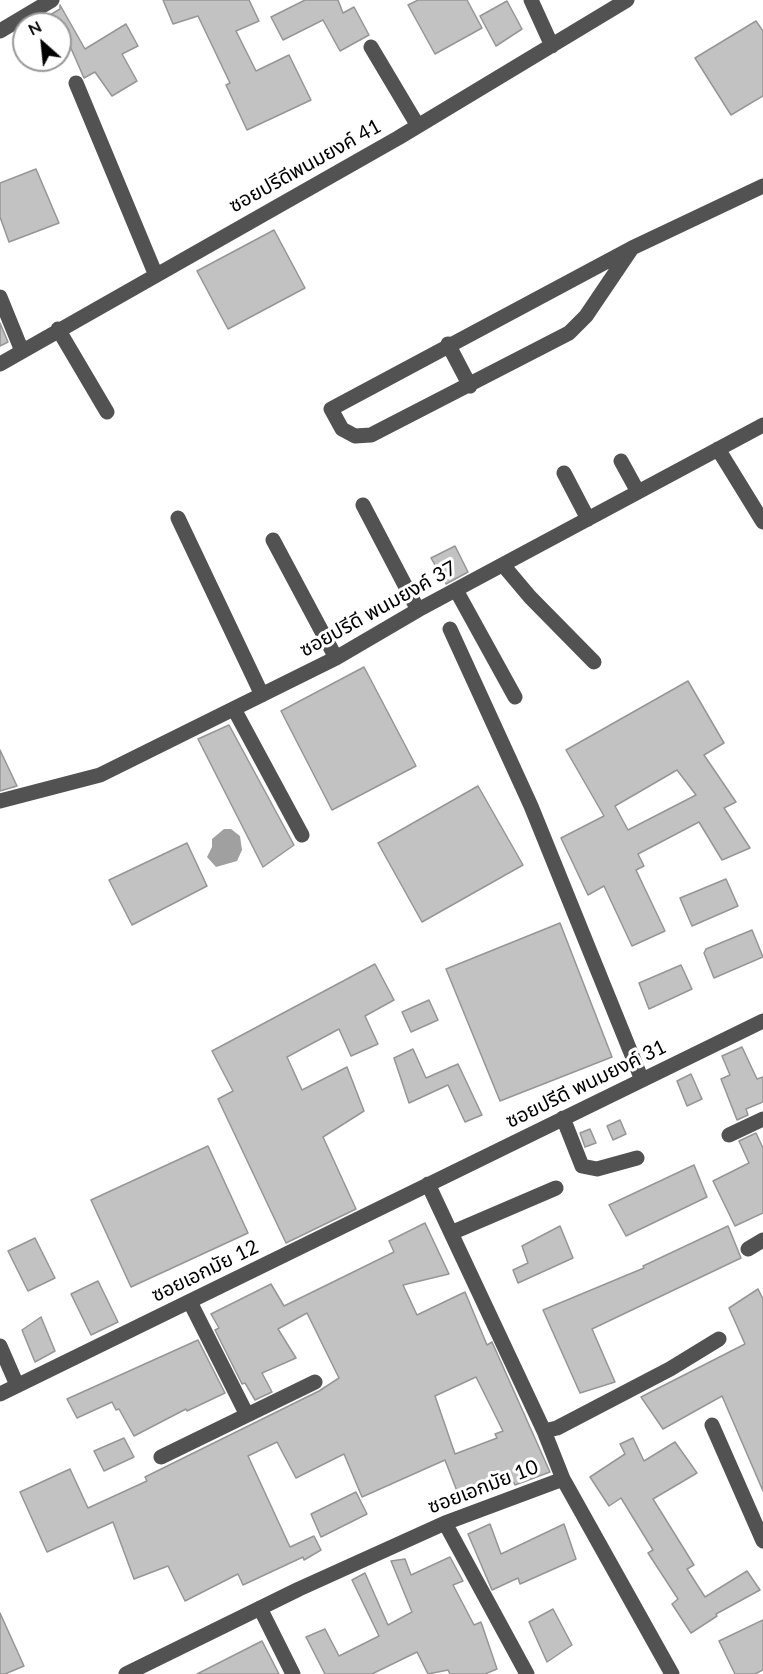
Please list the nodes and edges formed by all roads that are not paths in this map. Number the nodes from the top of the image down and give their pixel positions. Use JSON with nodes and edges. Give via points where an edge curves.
{"nodes":[{"id":1,"x":52,"y":0,"type":"edge"},
{"id":2,"x":531,"y":0,"type":"edge"},
{"id":3,"x":627,"y":0,"type":"edge"},
{"id":4,"x":610,"y":5,"type":"edge"},
{"id":5,"x":0,"y":31,"type":"edge"},
{"id":6,"x":552,"y":46,"type":"junction"},
{"id":7,"x":371,"y":47,"type":"dead end"},
{"id":8,"x":76,"y":82,"type":"dead end"},
{"id":9,"x":418,"y":126,"type":"junction"},
{"id":10,"x":763,"y":186,"type":"edge"},
{"id":11,"x":632,"y":248,"type":"junction"},
{"id":12,"x":155,"y":273,"type":"junction"},
{"id":13,"x":0,"y":297,"type":"edge"},
{"id":14,"x":58,"y":329,"type":"junction"},
{"id":15,"x":448,"y":344,"type":"junction"},
{"id":16,"x":22,"y":351,"type":"junction"},
{"id":17,"x":0,"y":364,"type":"edge"},
{"id":18,"x":470,"y":386,"type":"junction"},
{"id":19,"x":107,"y":412,"type":"dead end"},
{"id":20,"x":763,"y":425,"type":"edge"},
{"id":21,"x":718,"y":449,"type":"junction"},
{"id":22,"x":621,"y":461,"type":"dead end"},
{"id":23,"x":564,"y":473,"type":"dead end"},
{"id":24,"x":638,"y":492,"type":"junction"},
{"id":25,"x":363,"y":505,"type":"dead end"},
{"id":26,"x":178,"y":518,"type":"dead end"},
{"id":27,"x":588,"y":519,"type":"junction"},
{"id":28,"x":763,"y":522,"type":"edge"},
{"id":29,"x":273,"y":540,"type":"dead end"},
{"id":30,"x":503,"y":565,"type":"junction"},
{"id":31,"x":456,"y":590,"type":"junction"},
{"id":32,"x":418,"y":610,"type":"junction"},
{"id":33,"x":450,"y":629,"type":"dead end"},
{"id":34,"x":336,"y":658,"type":"junction"},
{"id":35,"x":594,"y":662,"type":"dead end"},
{"id":36,"x":262,"y":695,"type":"junction"},
{"id":37,"x":515,"y":697,"type":"dead end"},
{"id":38,"x":234,"y":709,"type":"junction"},
{"id":39,"x":0,"y":801,"type":"edge"},
{"id":40,"x":302,"y":835,"type":"dead end"},
{"id":41,"x":763,"y":1021,"type":"edge"},
{"id":42,"x":642,"y":1080,"type":"junction"},
{"id":43,"x":563,"y":1118,"type":"junction"},
{"id":44,"x":763,"y":1119,"type":"edge"},
{"id":45,"x":729,"y":1135,"type":"dead end"},
{"id":46,"x":638,"y":1158,"type":"dead end"},
{"id":47,"x":428,"y":1184,"type":"junction"},
{"id":48,"x":556,"y":1188,"type":"dead end"},
{"id":49,"x":451,"y":1233,"type":"junction"},
{"id":50,"x":763,"y":1240,"type":"edge"},
{"id":51,"x":748,"y":1249,"type":"dead end"},
{"id":52,"x":190,"y":1302,"type":"junction"},
{"id":53,"x":719,"y":1339,"type":"dead end"},
{"id":54,"x":0,"y":1346,"type":"edge"},
{"id":55,"x":315,"y":1382,"type":"dead end"},
{"id":56,"x":18,"y":1385,"type":"junction"},
{"id":57,"x":0,"y":1394,"type":"edge"},
{"id":58,"x":247,"y":1415,"type":"junction"},
{"id":59,"x":712,"y":1425,"type":"dead end"},
{"id":60,"x":544,"y":1431,"type":"junction"},
{"id":61,"x":161,"y":1457,"type":"dead end"},
{"id":62,"x":563,"y":1479,"type":"junction"},
{"id":63,"x":445,"y":1523,"type":"junction"},
{"id":64,"x":763,"y":1541,"type":"edge"},
{"id":65,"x":260,"y":1608,"type":"junction"},
{"id":66,"x":126,"y":1674,"type":"edge"},
{"id":67,"x":292,"y":1674,"type":"edge"},
{"id":68,"x":526,"y":1674,"type":"edge"},
{"id":69,"x":672,"y":1674,"type":"edge"}],
"edges":[{"from":1,"to":5,"type":"street"},
{"from":2,"to":6,"type":"street"},
{"from":3,"to":4,"type":"street","name":"ซอยปรีดีพนมยงค์ 41"},
{"from":4,"to":6,"type":"street","name":"ซอยปรีดีพนมยงค์ 41"},
{"from":6,"to":9,"type":"street","name":"ซอยปรีดีพนมยงค์ 41"},
{"from":7,"to":9,"type":"street"},
{"from":8,"to":12,"type":"street"},
{"from":9,"to":12,"type":"street","name":"ซอยปรีดีพนมยงค์ 41"},
{"from":10,"to":11,"type":"street"},
{"from":11,"to":15,"type":"street"},
{"from":11,"to":18,"type":"street","via":[[577,327]]},
{"from":12,"to":14,"type":"street","name":"ซอยปรีดีพนมยงค์ 41"},
{"from":13,"to":16,"type":"street"},
{"from":14,"to":16,"type":"street","name":"ซอยปรีดีพนมยงค์ 41"},
{"from":14,"to":19,"type":"street"},
{"from":15,"to":18,"type":"street"},
{"from":15,"to":18,"type":"street","via":[[331,409],[342,429],[355,436],[371,435]]},
{"from":16,"to":17,"type":"street","name":"ซอยปรีดีพนมยงค์ 41"},
{"from":20,"to":21,"type":"street","name":"ซอยปรีดี พนมยงค์ 37"},
{"from":21,"to":24,"type":"street","name":"ซอยปรีดี พนมยงค์ 37"},
{"from":21,"to":28,"type":"street"},
{"from":22,"to":24,"type":"street"},
{"from":23,"to":27,"type":"street"},
{"from":24,"to":27,"type":"street","name":"ซอยปรีดี พนมยงค์ 37"},
{"from":25,"to":32,"type":"street"},
{"from":26,"to":36,"type":"street"},
{"from":27,"to":30,"type":"street","name":"ซอยปรีดี พนมยงค์ 37"},
{"from":29,"to":34,"type":"street"},
{"from":30,"to":31,"type":"street","name":"ซอยปรีดี พนมยงค์ 37"},
{"from":30,"to":35,"type":"street"},
{"from":31,"to":32,"type":"street","name":"ซอยปรีดี พนมยงค์ 37"},
{"from":31,"to":37,"type":"street"},
{"from":32,"to":34,"type":"street","name":"ซอยปรีดี พนมยงค์ 37"},
{"from":33,"to":42,"type":"street","via":[[531,806]]},
{"from":34,"to":36,"type":"street","name":"ซอยปรีดี พนมยงค์ 37"},
{"from":36,"to":38,"type":"street","name":"ซอยปรีดี พนมยงค์ 37"},
{"from":38,"to":39,"type":"street","name":"ซอยปรีดี พนมยงค์ 37","via":[[100,775]]},
{"from":38,"to":40,"type":"street"},
{"from":41,"to":42,"type":"street","name":"ซอยปรีดี พนมยงค์ 31"},
{"from":42,"to":43,"type":"street","name":"ซอยปรีดี พนมยงค์ 31"},
{"from":43,"to":46,"type":"street","via":[[582,1166],[597,1168]]},
{"from":43,"to":47,"type":"street","name":"ซอยปรีดี พนมยงค์ 31"},
{"from":44,"to":45,"type":"street"},
{"from":47,"to":49,"type":"street","name":"ซอยเอกมัย 10"},
{"from":47,"to":52,"type":"street","name":"ซอยเอกมัย 12"},
{"from":48,"to":49,"type":"street"},
{"from":49,"to":60,"type":"street","name":"ซอยเอกมัย 10"},
{"from":50,"to":51,"type":"street"},
{"from":52,"to":56,"type":"street","name":"ซอยเอกมัย 12"},
{"from":52,"to":58,"type":"street"},
{"from":53,"to":60,"type":"street","via":[[670,1369],[557,1428]]},
{"from":54,"to":56,"type":"street"},
{"from":55,"to":58,"type":"street"},
{"from":56,"to":57,"type":"street","name":"ซอยเอกมัย 12"},
{"from":58,"to":61,"type":"street"},
{"from":59,"to":64,"type":"street"},
{"from":60,"to":62,"type":"street","name":"ซอยเอกมัย 10"},
{"from":62,"to":63,"type":"street","name":"ซอยเอกมัย 10"},
{"from":62,"to":69,"type":"street"},
{"from":63,"to":65,"type":"street","name":"ซอยเอกมัย 10"},
{"from":63,"to":68,"type":"street"},
{"from":65,"to":66,"type":"street","name":"ซอยเอกมัย 10"},
{"from":65,"to":67,"type":"street"}]}
